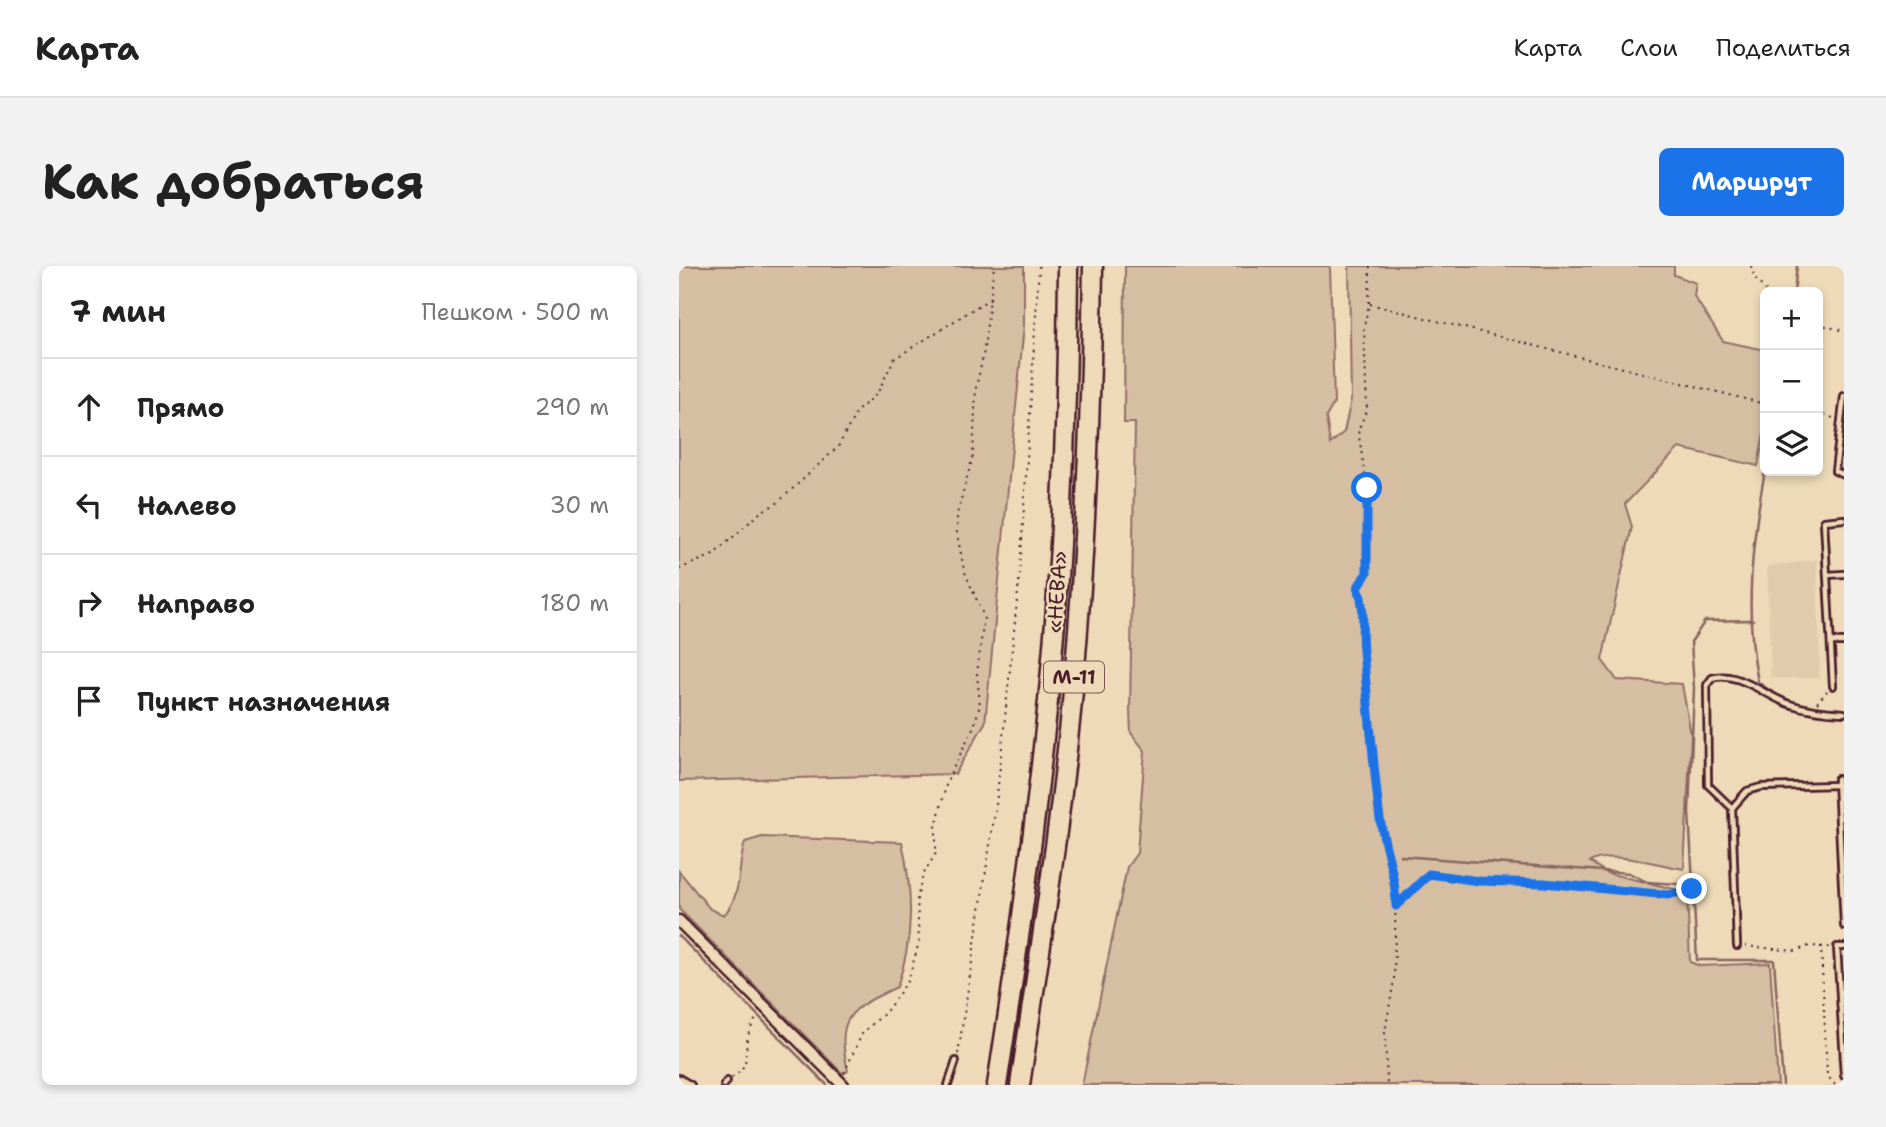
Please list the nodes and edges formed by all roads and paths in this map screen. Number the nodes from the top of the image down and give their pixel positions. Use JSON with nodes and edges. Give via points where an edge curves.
{"nodes":[{"id":1,"x":994,"y":266,"type":"edge"},
{"id":2,"x":1039,"y":266,"type":"edge"},
{"id":3,"x":1068,"y":266,"type":"edge"},
{"id":4,"x":1093,"y":266,"type":"edge"},
{"id":5,"x":1370,"y":266,"type":"edge"},
{"id":6,"x":1751,"y":266,"type":"edge"},
{"id":7,"x":1762,"y":287,"type":"edge"},
{"id":8,"x":992,"y":298,"type":"junction"},
{"id":9,"x":1369,"y":304,"type":"junction"},
{"id":10,"x":1823,"y":325,"type":"edge"},
{"id":11,"x":1844,"y":331,"type":"edge"},
{"id":12,"x":1844,"y":396,"type":"edge"},
{"id":13,"x":1760,"y":403,"type":"edge"},
{"id":14,"x":1821,"y":413,"type":"edge"},
{"id":15,"x":1843,"y":421,"type":"edge"},
{"id":16,"x":1844,"y":475,"type":"edge"},
{"id":17,"x":1844,"y":519,"type":"edge"},
{"id":18,"x":679,"y":569,"type":"edge"},
{"id":19,"x":1844,"y":574,"type":"edge"},
{"id":20,"x":1827,"y":575,"type":"junction"},
{"id":21,"x":1831,"y":642,"type":"junction"},
{"id":22,"x":1844,"y":642,"type":"edge"},
{"id":23,"x":1833,"y":686,"type":"joint"},
{"id":24,"x":1811,"y":711,"type":"junction"},
{"id":25,"x":1844,"y":713,"type":"edge"},
{"id":26,"x":1732,"y":808,"type":"junction"},
{"id":27,"x":1842,"y":822,"type":"edge"},
{"id":28,"x":1843,"y":887,"type":"edge"},
{"id":29,"x":1701,"y":889,"type":"dead end"},
{"id":30,"x":1396,"y":906,"type":"junction"},
{"id":31,"x":679,"y":921,"type":"edge"},
{"id":32,"x":1844,"y":926,"type":"edge"},
{"id":33,"x":1737,"y":946,"type":"joint"},
{"id":34,"x":1821,"y":946,"type":"junction"},
{"id":35,"x":1837,"y":947,"type":"junction"},
{"id":36,"x":1844,"y":947,"type":"edge"},
{"id":37,"x":766,"y":1007,"type":"junction"},
{"id":38,"x":1844,"y":1060,"type":"edge"},
{"id":39,"x":956,"y":1062,"type":"joint"},
{"id":40,"x":1844,"y":1075,"type":"edge"},
{"id":41,"x":679,"y":1079,"type":"edge"},
{"id":42,"x":726,"y":1083,"type":"edge"},
{"id":43,"x":842,"y":1084,"type":"edge"},
{"id":44,"x":691,"y":1085,"type":"edge"},
{"id":45,"x":948,"y":1085,"type":"edge"},
{"id":46,"x":997,"y":1085,"type":"edge"},
{"id":47,"x":1020,"y":1085,"type":"edge"},
{"id":48,"x":1387,"y":1085,"type":"edge"},
{"id":49,"x":1835,"y":1085,"type":"edge"}],
"edges":[{"from":1,"to":8,"type":"path"},
{"from":2,"to":39,"type":"path","via":[[1020,572],[996,805]]},
{"from":3,"to":46,"type":"highway","name":"«НЕВА»","number":"М-11","via":[[1067,384],[1050,678]]},
{"from":4,"to":47,"type":"highway","name":"«НЕВА»","number":"М-11","via":[[1091,398],[1074,679],[1049,899]]},
{"from":5,"to":9,"type":"path"},
{"from":6,"to":7,"type":"path"},
{"from":8,"to":18,"type":"path","via":[[894,359],[877,394],[856,411],[838,447],[713,555]]},
{"from":8,"to":43,"type":"path","via":[[976,387],[973,456],[957,514],[964,570],[985,617],[977,674],[980,705],[947,781],[936,827],[936,853],[923,876],[918,898],[919,942],[908,981],[885,1013],[863,1032]]},
{"from":9,"to":13,"type":"path"},
{"from":9,"to":30,"type":"path","via":[[1364,326],[1367,410],[1358,430],[1367,488],[1367,573],[1358,587],[1365,610],[1362,646],[1379,814],[1393,866]]},
{"from":10,"to":11,"type":"path"},
{"from":12,"to":15,"type":"lane"},
{"from":14,"to":15,"type":"path"},
{"from":15,"to":16,"type":"lane","via":[[1835,471]]},
{"from":17,"to":20,"type":"lane","via":[[1824,521]]},
{"from":19,"to":20,"type":"lane"},
{"from":20,"to":21,"type":"lane"},
{"from":21,"to":22,"type":"lane"},
{"from":21,"to":23,"type":"lane"},
{"from":23,"to":24,"type":"path"},
{"from":24,"to":25,"type":"lane"},
{"from":24,"to":26,"type":"lane","via":[[1736,679],[1712,678],[1707,685],[1708,785]]},
{"from":26,"to":27,"type":"lane","via":[[1747,791],[1761,787],[1837,782]]},
{"from":26,"to":33,"type":"lane"},
{"from":27,"to":28,"type":"lane"},
{"from":28,"to":32,"type":"lane"},
{"from":29,"to":30,"type":"path","via":[[1668,895],[1429,874]]},
{"from":30,"to":48,"type":"path","via":[[1394,980],[1385,1032]]},
{"from":31,"to":37,"type":"street"},
{"from":33,"to":34,"type":"path","via":[[1794,951]]},
{"from":34,"to":35,"type":"path"},
{"from":34,"to":49,"type":"path","via":[[1827,1075]]},
{"from":35,"to":36,"type":"lane"},
{"from":35,"to":38,"type":"lane"},
{"from":37,"to":42,"type":"path","via":[[757,1016],[747,1042],[744,1067]]},
{"from":37,"to":43,"type":"street"},
{"from":38,"to":40,"type":"lane"},
{"from":39,"to":45,"type":"lane"},
{"from":41,"to":44,"type":"lane"}]}
